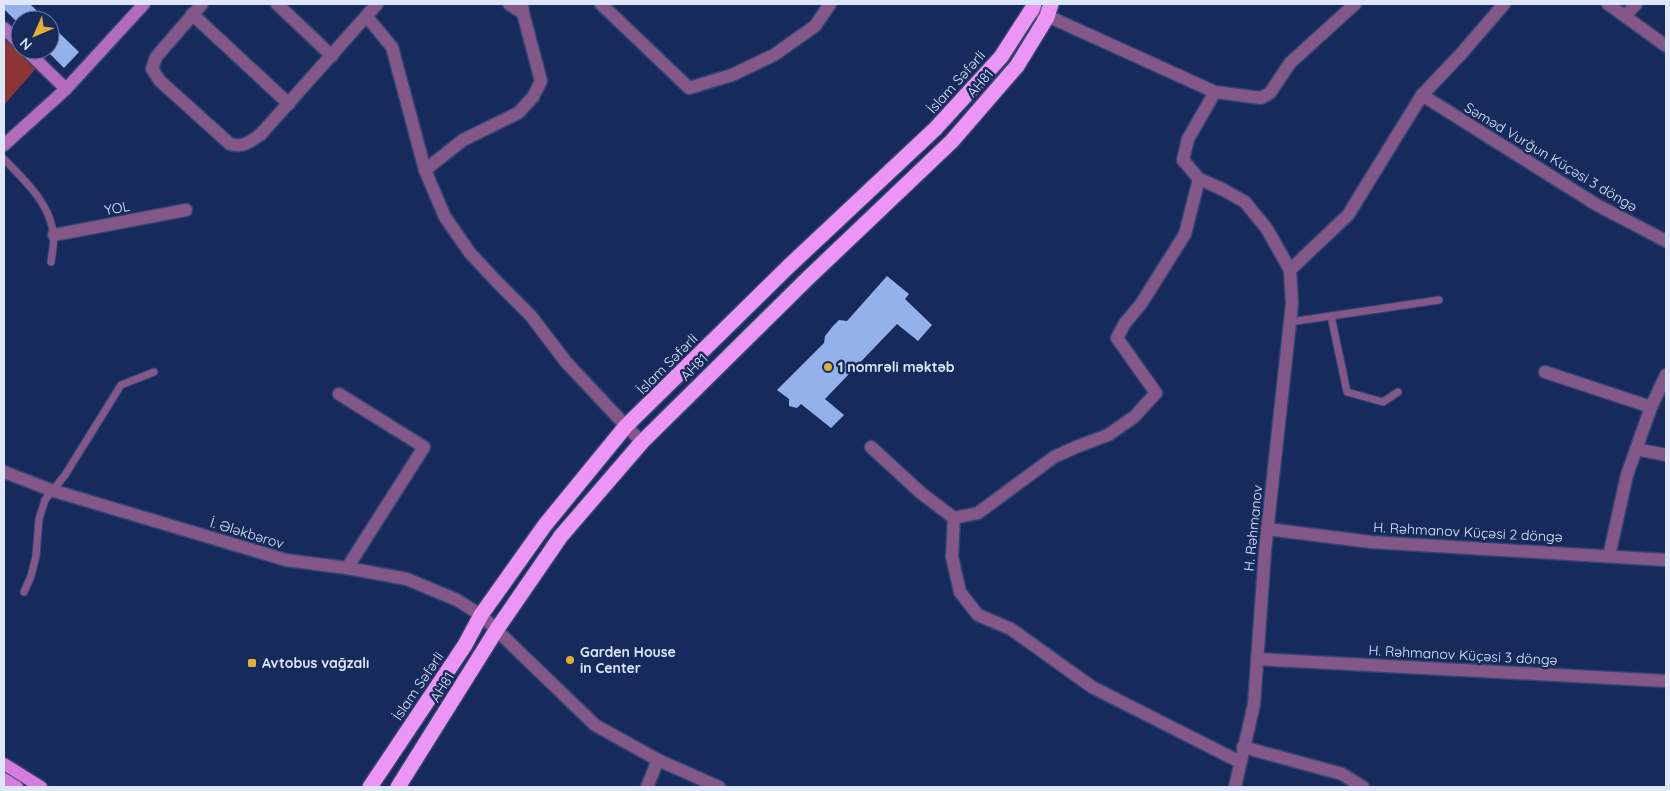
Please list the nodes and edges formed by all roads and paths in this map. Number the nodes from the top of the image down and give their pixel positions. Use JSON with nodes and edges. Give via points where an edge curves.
{"nodes":[{"id":1,"x":144,"y":4,"type":"edge"},
{"id":2,"x":202,"y":4,"type":"edge"},
{"id":3,"x":277,"y":4,"type":"edge"},
{"id":4,"x":378,"y":4,"type":"edge"},
{"id":5,"x":509,"y":4,"type":"edge"},
{"id":6,"x":601,"y":4,"type":"edge"},
{"id":7,"x":830,"y":4,"type":"edge"},
{"id":8,"x":1354,"y":4,"type":"edge"},
{"id":9,"x":1504,"y":4,"type":"edge"},
{"id":10,"x":1608,"y":4,"type":"edge"},
{"id":11,"x":1636,"y":4,"type":"edge"},
{"id":12,"x":1033,"y":7,"type":"edge"},
{"id":13,"x":522,"y":8,"type":"edge"},
{"id":14,"x":1049,"y":10,"type":"edge"},
{"id":15,"x":192,"y":14,"type":"junction"},
{"id":16,"x":367,"y":16,"type":"junction"},
{"id":17,"x":1625,"y":16,"type":"junction"},
{"id":18,"x":1666,"y":46,"type":"edge"},
{"id":19,"x":332,"y":56,"type":"junction"},
{"id":20,"x":36,"y":60,"type":"edge"},
{"id":21,"x":66,"y":89,"type":"junction"},
{"id":22,"x":1216,"y":92,"type":"junction"},
{"id":23,"x":1422,"y":95,"type":"junction"},
{"id":24,"x":288,"y":104,"type":"junction"},
{"id":25,"x":4,"y":145,"type":"edge"},
{"id":26,"x":4,"y":159,"type":"edge"},
{"id":27,"x":425,"y":170,"type":"junction"},
{"id":28,"x":1199,"y":179,"type":"junction"},
{"id":29,"x":186,"y":210,"type":"dead end"},
{"id":30,"x":54,"y":235,"type":"junction"},
{"id":31,"x":1666,"y":241,"type":"edge"},
{"id":32,"x":52,"y":262,"type":"dead end"},
{"id":33,"x":1290,"y":270,"type":"junction"},
{"id":34,"x":1439,"y":300,"type":"dead end"},
{"id":35,"x":1331,"y":316,"type":"junction"},
{"id":36,"x":1290,"y":322,"type":"junction"},
{"id":37,"x":154,"y":372,"type":"dead end"},
{"id":38,"x":1545,"y":372,"type":"dead end"},
{"id":39,"x":1666,"y":375,"type":"edge"},
{"id":40,"x":1398,"y":392,"type":"dead end"},
{"id":41,"x":339,"y":394,"type":"dead end"},
{"id":42,"x":1651,"y":407,"type":"junction"},
{"id":43,"x":626,"y":426,"type":"junction"},
{"id":44,"x":642,"y":442,"type":"junction"},
{"id":45,"x":871,"y":447,"type":"dead end"},
{"id":46,"x":1636,"y":449,"type":"junction"},
{"id":47,"x":1666,"y":455,"type":"edge"},
{"id":48,"x":4,"y":472,"type":"edge"},
{"id":49,"x":51,"y":490,"type":"junction"},
{"id":50,"x":954,"y":518,"type":"junction"},
{"id":51,"x":1267,"y":529,"type":"junction"},
{"id":52,"x":1609,"y":556,"type":"junction"},
{"id":53,"x":1666,"y":560,"type":"edge"},
{"id":54,"x":347,"y":568,"type":"junction"},
{"id":55,"x":24,"y":592,"type":"dead end"},
{"id":56,"x":481,"y":615,"type":"junction"},
{"id":57,"x":498,"y":629,"type":"junction"},
{"id":58,"x":1257,"y":659,"type":"junction"},
{"id":59,"x":1666,"y":681,"type":"edge"},
{"id":60,"x":1243,"y":747,"type":"junction"},
{"id":61,"x":658,"y":760,"type":"junction"},
{"id":62,"x":1240,"y":762,"type":"junction"},
{"id":63,"x":4,"y":764,"type":"edge"},
{"id":64,"x":4,"y":779,"type":"edge"},
{"id":65,"x":17,"y":787,"type":"edge"},
{"id":66,"x":41,"y":787,"type":"edge"},
{"id":67,"x":370,"y":787,"type":"edge"},
{"id":68,"x":398,"y":787,"type":"edge"},
{"id":69,"x":647,"y":787,"type":"edge"},
{"id":70,"x":719,"y":787,"type":"edge"},
{"id":71,"x":1235,"y":787,"type":"edge"},
{"id":72,"x":1363,"y":787,"type":"edge"}],
"edges":[{"from":1,"to":21,"type":"main road"},
{"from":2,"to":15,"type":"street"},
{"from":3,"to":19,"type":"street"},
{"from":4,"to":16,"type":"street"},
{"from":5,"to":13,"type":"street"},
{"from":6,"to":7,"type":"street","via":[[689,88],[732,75],[774,55],[815,26]]},
{"from":8,"to":22,"type":"street","via":[[1290,63],[1270,93],[1261,98]]},
{"from":9,"to":23,"type":"street"},
{"from":10,"to":17,"type":"street"},
{"from":11,"to":17,"type":"street"},
{"from":12,"to":14,"type":"street"},
{"from":12,"to":43,"type":"highway","name":"İslam Səfərli","via":[[1000,57],[935,129]]},
{"from":13,"to":27,"type":"street","via":[[541,81],[533,97],[518,113],[463,140]]},
{"from":14,"to":22,"type":"street"},
{"from":14,"to":44,"type":"highway","name":"AH81","via":[[1017,66],[952,140]]},
{"from":15,"to":24,"type":"street"},
{"from":15,"to":24,"type":"street","via":[[156,57],[152,69],[160,81],[230,144],[238,146],[246,145],[261,134]]},
{"from":16,"to":19,"type":"street"},
{"from":16,"to":27,"type":"street","via":[[392,47]]},
{"from":17,"to":18,"type":"street"},
{"from":19,"to":24,"type":"street"},
{"from":20,"to":21,"type":"main road"},
{"from":21,"to":25,"type":"main road"},
{"from":22,"to":28,"type":"street","via":[[1188,139],[1183,160]]},
{"from":23,"to":31,"type":"street","name":"Səməd Vurğun Küçəsi 3 döngə","via":[[1597,205]]},
{"from":23,"to":33,"type":"street","via":[[1348,215]]},
{"from":26,"to":30,"type":"lane","via":[[41,200]]},
{"from":27,"to":43,"type":"street","via":[[445,217],[470,253],[531,316],[566,362]]},
{"from":28,"to":33,"type":"street","via":[[1245,202],[1267,229]]},
{"from":28,"to":50,"type":"street","via":[[1184,234],[1117,338],[1156,393],[1134,417],[1108,435],[1054,457],[978,513]]},
{"from":29,"to":30,"type":"street","name":"YOL"},
{"from":30,"to":32,"type":"lane"},
{"from":33,"to":36,"type":"street","name":"H. Rəhmanov"},
{"from":34,"to":35,"type":"lane"},
{"from":35,"to":36,"type":"lane"},
{"from":35,"to":40,"type":"lane","via":[[1347,392],[1383,402]]},
{"from":36,"to":51,"type":"street","name":"H. Rəhmanov"},
{"from":37,"to":49,"type":"lane","via":[[121,385],[65,475]]},
{"from":38,"to":42,"type":"street"},
{"from":39,"to":42,"type":"street"},
{"from":41,"to":54,"type":"street","via":[[424,447]]},
{"from":42,"to":46,"type":"street"},
{"from":43,"to":44,"type":"street"},
{"from":43,"to":56,"type":"highway","name":"İslam Səfərli","via":[[545,525]]},
{"from":44,"to":57,"type":"highway","name":"AH81","via":[[561,536]]},
{"from":45,"to":50,"type":"street","via":[[920,493]]},
{"from":46,"to":47,"type":"street"},
{"from":46,"to":52,"type":"street","via":[[1626,475]]},
{"from":48,"to":49,"type":"street","name":"İ. Ələkbərov"},
{"from":49,"to":54,"type":"street","name":"İ. Ələkbərov","via":[[286,560]]},
{"from":49,"to":55,"type":"lane","via":[[39,519],[36,556]]},
{"from":50,"to":62,"type":"street","via":[[952,557],[960,592],[978,615],[1011,629],[1092,687]]},
{"from":51,"to":52,"type":"street","name":"H. Rəhmanov Küçəsi 2 döngə","via":[[1370,542]]},
{"from":51,"to":58,"type":"street","name":"H. Rəhmanov"},
{"from":52,"to":53,"type":"street","name":"H. Rəhmanov Küçəsi 2 döngə"},
{"from":54,"to":56,"type":"street","name":"İ. Ələkbərov","via":[[407,579],[457,600]]},
{"from":56,"to":57,"type":"street","name":"İ. Ələkbərov"},
{"from":56,"to":67,"type":"highway","name":"İslam Səfərli","via":[[465,645]]},
{"from":57,"to":61,"type":"street","name":"İ. Ələkbərov","via":[[595,725]]},
{"from":57,"to":68,"type":"highway","name":"AH81"},
{"from":58,"to":59,"type":"street","name":"H. Rəhmanov Küçəsi 3 döngə"},
{"from":58,"to":60,"type":"street","name":"H. Rəhmanov","via":[[1254,704]]},
{"from":60,"to":62,"type":"street","name":"H. Rəhmanov"},
{"from":60,"to":72,"type":"street","via":[[1342,774]]},
{"from":61,"to":69,"type":"street"},
{"from":61,"to":70,"type":"street","name":"İ. Ələkbərov"},
{"from":62,"to":71,"type":"street","name":"H. Rəhmanov"},
{"from":63,"to":66,"type":"main road"},
{"from":64,"to":65,"type":"main road"}]}
